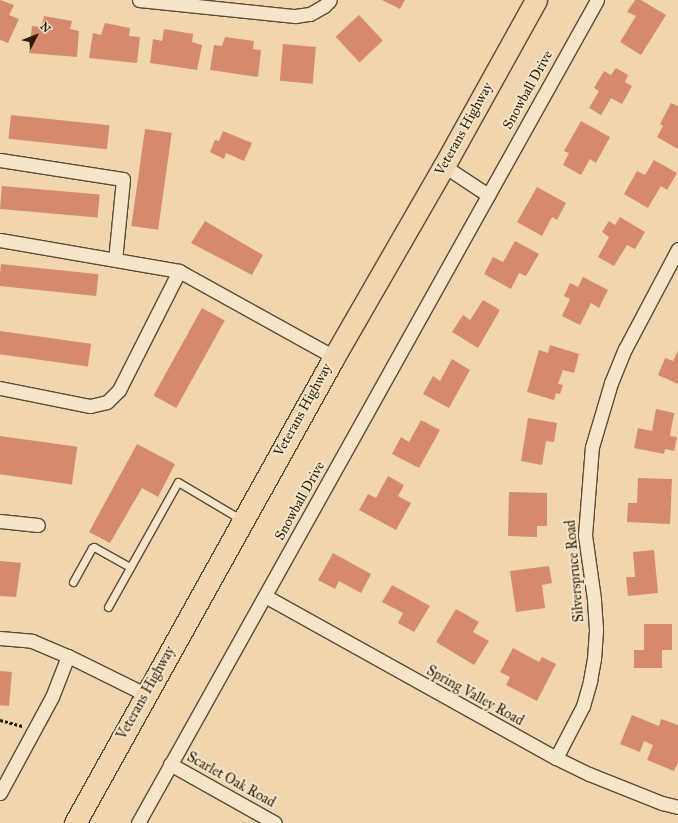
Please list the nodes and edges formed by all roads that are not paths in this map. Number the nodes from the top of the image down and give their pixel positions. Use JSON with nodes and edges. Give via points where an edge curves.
{"nodes":[{"id":1,"x":139,"y":0,"type":"edge"},
{"id":2,"x":330,"y":0,"type":"edge"},
{"id":3,"x":536,"y":0,"type":"edge"},
{"id":4,"x":597,"y":0,"type":"edge"},
{"id":5,"x":0,"y":160,"type":"edge"},
{"id":6,"x":444,"y":166,"type":"junction"},
{"id":7,"x":488,"y":195,"type":"junction"},
{"id":8,"x":0,"y":240,"type":"edge"},
{"id":9,"x":678,"y":249,"type":"edge"},
{"id":10,"x":115,"y":260,"type":"junction"},
{"id":11,"x":179,"y":271,"type":"junction"},
{"id":12,"x":334,"y":357,"type":"junction"},
{"id":13,"x":0,"y":388,"type":"edge"},
{"id":14,"x":242,"y":520,"type":"junction"},
{"id":15,"x":0,"y":521,"type":"edge"},
{"id":16,"x":38,"y":525,"type":"dead end"},
{"id":17,"x":130,"y":567,"type":"junction"},
{"id":18,"x":73,"y":582,"type":"dead end"},
{"id":19,"x":265,"y":596,"type":"junction"},
{"id":20,"x":108,"y":607,"type":"dead end"},
{"id":21,"x":0,"y":638,"type":"edge"},
{"id":22,"x":68,"y":656,"type":"junction"},
{"id":23,"x":145,"y":694,"type":"junction"},
{"id":24,"x":556,"y":758,"type":"junction"},
{"id":25,"x":170,"y":764,"type":"junction"},
{"id":26,"x":0,"y":793,"type":"edge"},
{"id":27,"x":678,"y":807,"type":"edge"},
{"id":28,"x":75,"y":823,"type":"edge"},
{"id":29,"x":138,"y":823,"type":"edge"},
{"id":30,"x":276,"y":823,"type":"edge"}],
"edges":[{"from":1,"to":2,"type":"street","via":[[294,16],[310,14]]},
{"from":3,"to":6,"type":"main road","name":"Veterans Highway"},
{"from":4,"to":7,"type":"street","name":"Snowball Drive"},
{"from":5,"to":10,"type":"street","via":[[123,178]]},
{"from":6,"to":7,"type":"street"},
{"from":6,"to":12,"type":"main road","name":"Veterans Highway"},
{"from":7,"to":19,"type":"street","name":"Snowball Drive"},
{"from":8,"to":10,"type":"street"},
{"from":9,"to":24,"type":"street","name":"Silverspruce Road","via":[[625,349],[611,383],[592,447],[585,535],[594,599],[594,659],[583,706]]},
{"from":10,"to":11,"type":"street"},
{"from":11,"to":12,"type":"street"},
{"from":11,"to":13,"type":"street","via":[[119,390],[107,402],[90,406]]},
{"from":12,"to":14,"type":"main road","name":"Veterans Highway"},
{"from":14,"to":17,"type":"lane","via":[[178,482]]},
{"from":14,"to":23,"type":"main road","name":"Veterans Highway"},
{"from":15,"to":16,"type":"street"},
{"from":17,"to":18,"type":"lane","via":[[94,547]]},
{"from":17,"to":20,"type":"lane"},
{"from":19,"to":24,"type":"street","name":"Spring Valley Road"},
{"from":19,"to":25,"type":"street","name":"Snowball Drive"},
{"from":21,"to":22,"type":"street","via":[[32,641]]},
{"from":22,"to":23,"type":"street"},
{"from":22,"to":26,"type":"street","via":[[52,697]]},
{"from":23,"to":28,"type":"main road","name":"Veterans Highway"},
{"from":24,"to":27,"type":"street","name":"Spring Valley Road","via":[[589,774]]},
{"from":25,"to":29,"type":"street","name":"Snowball Drive"},
{"from":25,"to":30,"type":"street","name":"Scarlet Oak Road"}]}
